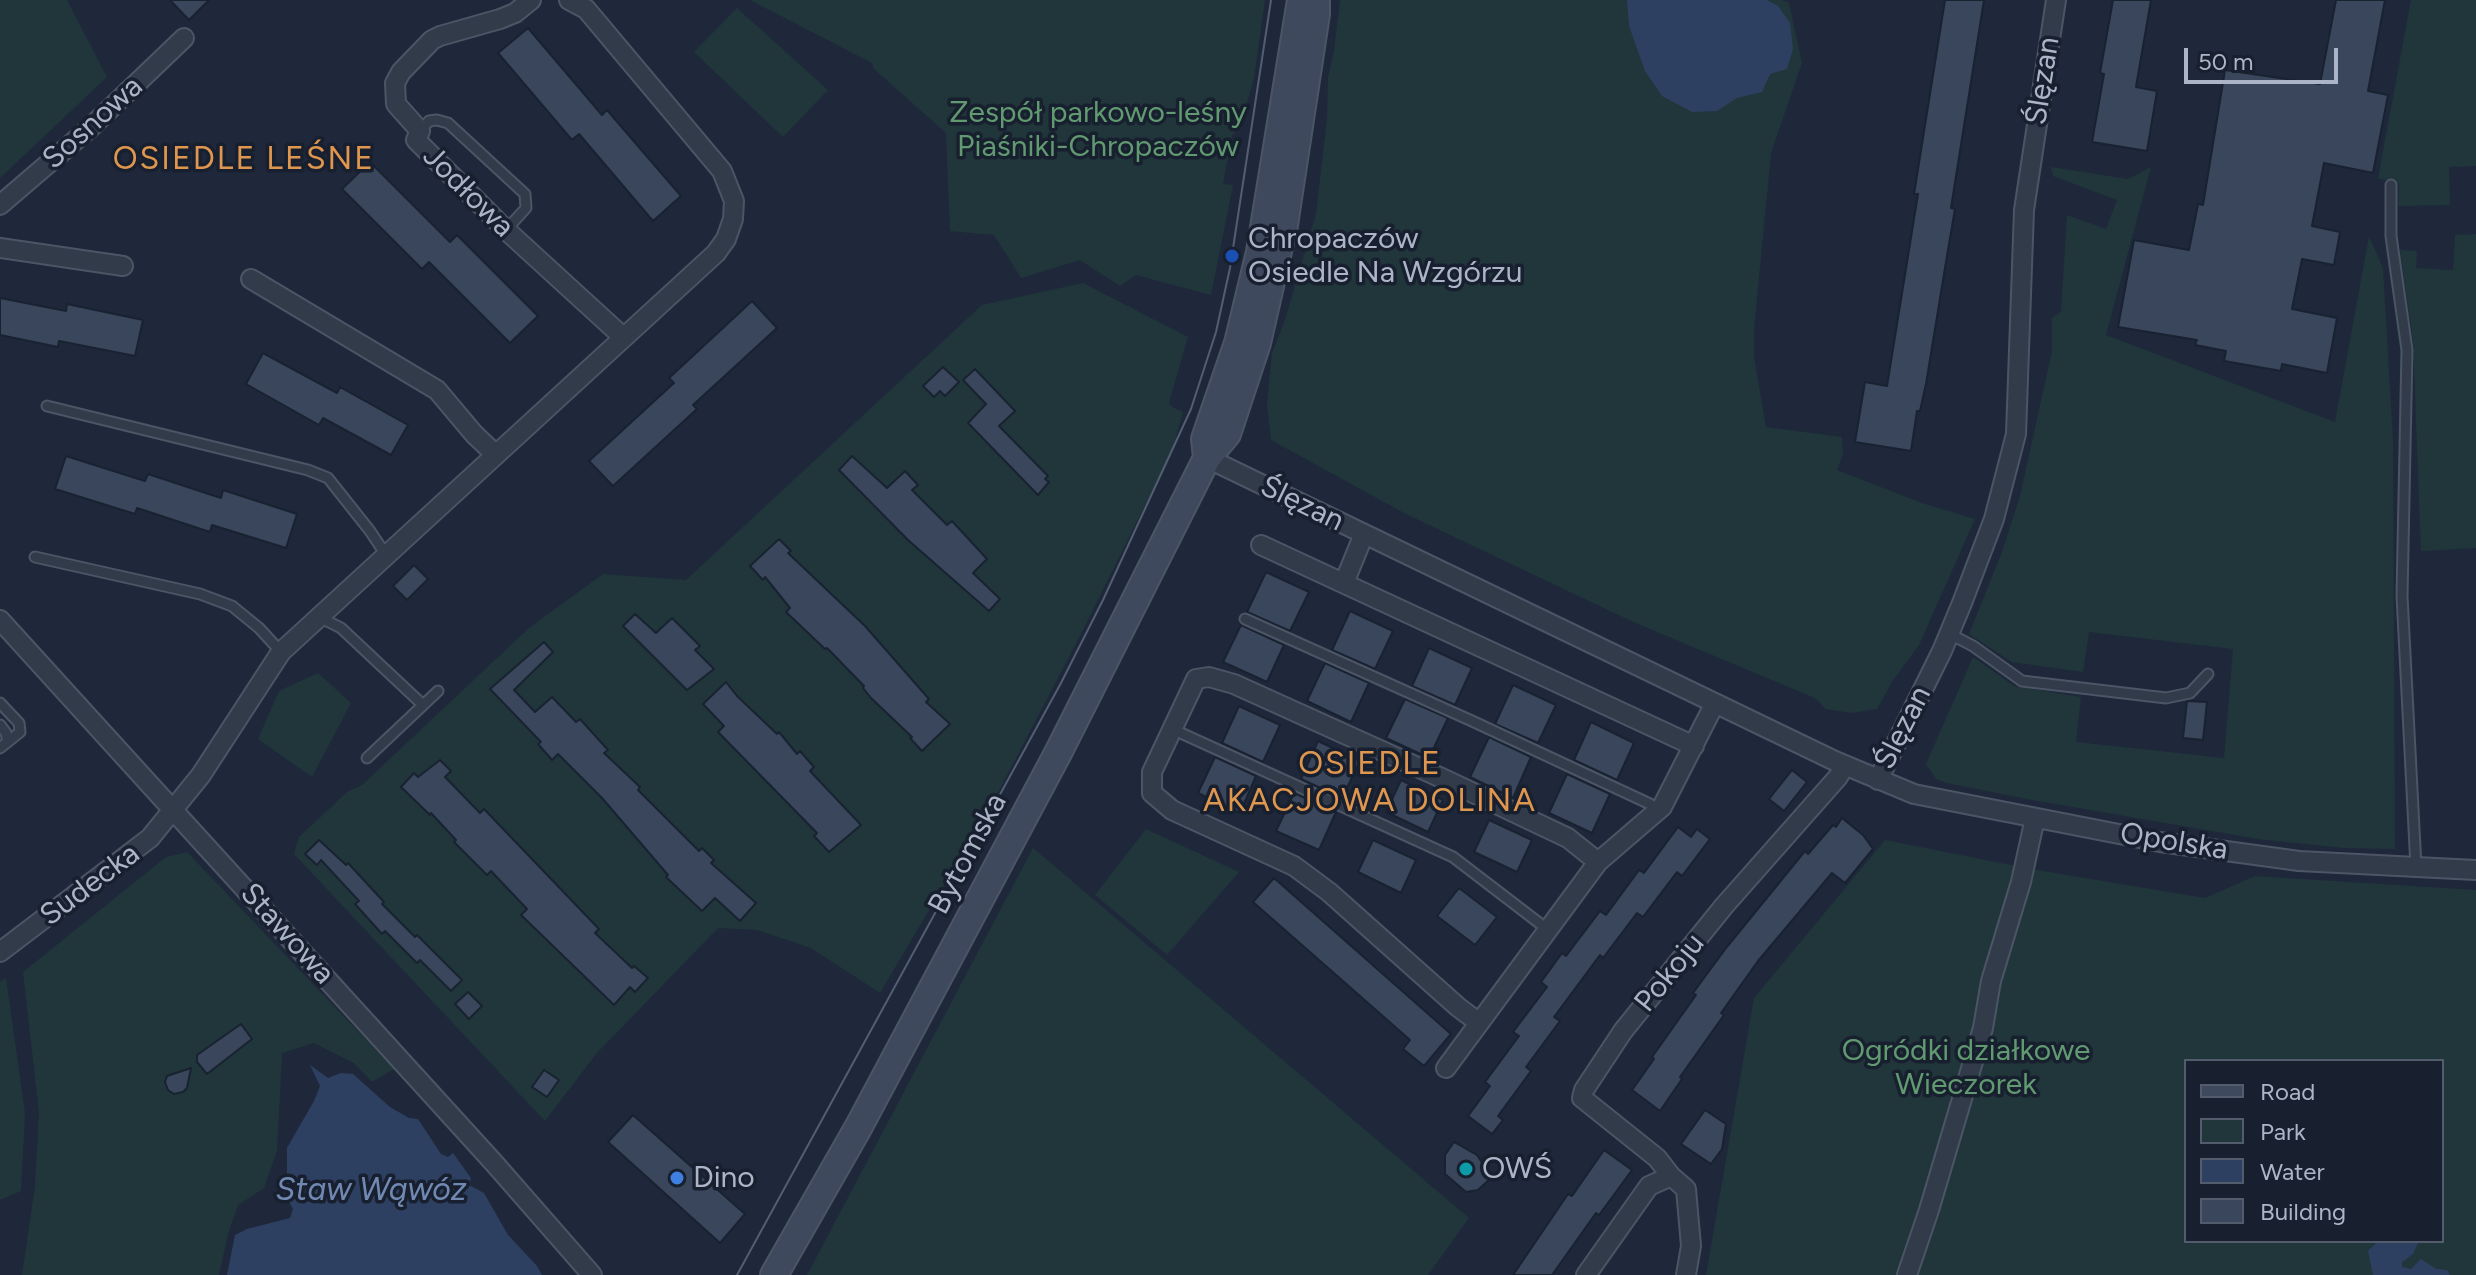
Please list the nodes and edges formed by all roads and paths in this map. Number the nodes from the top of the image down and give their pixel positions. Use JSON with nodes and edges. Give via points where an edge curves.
{"nodes":[{"id":1,"x":531,"y":0,"type":"edge"},
{"id":2,"x":569,"y":0,"type":"edge"},
{"id":3,"x":1301,"y":0,"type":"edge"},
{"id":4,"x":1316,"y":0,"type":"edge"},
{"id":5,"x":2056,"y":0,"type":"edge"},
{"id":6,"x":184,"y":38,"type":"dead end"},
{"id":7,"x":420,"y":131,"type":"junction"},
{"id":8,"x":2391,"y":185,"type":"dead end"},
{"id":9,"x":0,"y":205,"type":"edge"},
{"id":10,"x":506,"y":230,"type":"junction"},
{"id":11,"x":0,"y":248,"type":"edge"},
{"id":12,"x":123,"y":266,"type":"dead end"},
{"id":13,"x":251,"y":279,"type":"dead end"},
{"id":14,"x":623,"y":337,"type":"junction"},
{"id":15,"x":47,"y":406,"type":"dead end"},
{"id":16,"x":496,"y":455,"type":"junction"},
{"id":17,"x":1207,"y":458,"type":"junction"},
{"id":18,"x":1364,"y":534,"type":"junction"},
{"id":19,"x":1261,"y":545,"type":"dead end"},
{"id":20,"x":386,"y":555,"type":"junction"},
{"id":21,"x":35,"y":557,"type":"dead end"},
{"id":22,"x":1344,"y":583,"type":"junction"},
{"id":23,"x":319,"y":617,"type":"junction"},
{"id":24,"x":1245,"y":619,"type":"dead end"},
{"id":25,"x":0,"y":620,"type":"edge"},
{"id":26,"x":1950,"y":634,"type":"junction"},
{"id":27,"x":281,"y":652,"type":"junction"},
{"id":28,"x":2208,"y":674,"type":"dead end"},
{"id":29,"x":438,"y":691,"type":"dead end"},
{"id":30,"x":0,"y":703,"type":"edge"},
{"id":31,"x":1715,"y":703,"type":"junction"},
{"id":32,"x":423,"y":705,"type":"junction"},
{"id":33,"x":0,"y":725,"type":"edge"},
{"id":34,"x":1172,"y":729,"type":"junction"},
{"id":35,"x":4,"y":745,"type":"edge"},
{"id":36,"x":1694,"y":746,"type":"junction"},
{"id":37,"x":367,"y":758,"type":"dead end"},
{"id":38,"x":1845,"y":765,"type":"junction"},
{"id":39,"x":1878,"y":780,"type":"junction"},
{"id":40,"x":174,"y":810,"type":"junction"},
{"id":41,"x":1658,"y":810,"type":"junction"},
{"id":42,"x":2035,"y":818,"type":"junction"},
{"id":43,"x":1598,"y":862,"type":"junction"},
{"id":44,"x":2416,"y":867,"type":"junction"},
{"id":45,"x":2476,"y":870,"type":"edge"},
{"id":46,"x":1547,"y":929,"type":"junction"},
{"id":47,"x":2,"y":946,"type":"edge"},
{"id":48,"x":1478,"y":1022,"type":"junction"},
{"id":49,"x":1446,"y":1068,"type":"dead end"},
{"id":50,"x":1671,"y":1176,"type":"junction"},
{"id":51,"x":571,"y":1251,"type":"junction"},
{"id":52,"x":577,"y":1275,"type":"edge"},
{"id":53,"x":592,"y":1275,"type":"edge"},
{"id":54,"x":774,"y":1275,"type":"edge"},
{"id":55,"x":1586,"y":1275,"type":"edge"},
{"id":56,"x":1686,"y":1275,"type":"edge"},
{"id":57,"x":1907,"y":1275,"type":"edge"}],
"edges":[{"from":1,"to":7,"type":"street","name":"Jodłowa","via":[[515,13],[432,40],[401,72],[395,83],[396,104]]},
{"from":2,"to":14,"type":"street","via":[[586,9],[722,171],[734,201],[733,219],[716,253]]},
{"from":3,"to":17,"type":"main road","name":"Bytomska","via":[[1260,252],[1238,343],[1205,439]]},
{"from":4,"to":17,"type":"main road","name":"Bytomska","via":[[1284,225],[1257,343],[1227,434]]},
{"from":5,"to":26,"type":"street","name":"Ślęzan","via":[[2024,210],[2016,434],[1994,519]]},
{"from":6,"to":9,"type":"street","name":"Sosnowa"},
{"from":7,"to":10,"type":"street","name":"Jodłowa","via":[[416,140]]},
{"from":7,"to":10,"type":"lane","via":[[429,121],[448,123],[525,194],[526,208]]},
{"from":8,"to":44,"type":"lane","via":[[2391,236],[2407,350],[2402,596]]},
{"from":10,"to":14,"type":"street","name":"Jodłowa"},
{"from":11,"to":12,"type":"street"},
{"from":13,"to":16,"type":"street","via":[[437,390]]},
{"from":14,"to":16,"type":"street"},
{"from":15,"to":20,"type":"lane","via":[[328,478]]},
{"from":16,"to":20,"type":"street"},
{"from":17,"to":18,"type":"street","name":"Ślęzan"},
{"from":17,"to":54,"type":"main road","name":"Bytomska","via":[[1058,753]]},
{"from":18,"to":22,"type":"street"},
{"from":18,"to":31,"type":"street","name":"Ślęzan"},
{"from":19,"to":22,"type":"street"},
{"from":20,"to":23,"type":"street"},
{"from":21,"to":27,"type":"lane","via":[[232,606]]},
{"from":22,"to":36,"type":"street"},
{"from":23,"to":27,"type":"street"},
{"from":23,"to":32,"type":"lane","via":[[341,628]]},
{"from":24,"to":41,"type":"lane"},
{"from":25,"to":40,"type":"street","name":"Stawowa"},
{"from":26,"to":28,"type":"lane","via":[[2022,681],[2166,698],[2190,693]]},
{"from":26,"to":39,"type":"street","name":"Ślęzan"},
{"from":27,"to":40,"type":"street"},
{"from":29,"to":32,"type":"lane"},
{"from":30,"to":35,"type":"lane","via":[[19,723],[20,732]]},
{"from":31,"to":36,"type":"street"},
{"from":31,"to":38,"type":"street","name":"Ślęzan"},
{"from":32,"to":37,"type":"lane"},
{"from":33,"to":35,"type":"lane","via":[[6,733]]},
{"from":34,"to":43,"type":"street","via":[[1196,679],[1234,684],[1568,838]]},
{"from":34,"to":46,"type":"lane","via":[[1453,857]]},
{"from":34,"to":48,"type":"street","via":[[1152,772],[1152,793],[1172,810],[1294,866]]},
{"from":36,"to":41,"type":"street"},
{"from":38,"to":39,"type":"street","name":"Ślęzan"},
{"from":38,"to":50,"type":"street","name":"Pokoju","via":[[1623,1031],[1584,1090],[1582,1098],[1657,1158]]},
{"from":39,"to":42,"type":"street","name":"Opolska","via":[[1914,794]]},
{"from":40,"to":47,"type":"street","name":"Sudecka","via":[[150,838]]},
{"from":40,"to":51,"type":"street","name":"Stawowa"},
{"from":41,"to":43,"type":"street"},
{"from":42,"to":44,"type":"street","name":"Opolska","via":[[2299,861]]},
{"from":42,"to":57,"type":"street","via":[[1983,1028]]},
{"from":43,"to":46,"type":"street"},
{"from":44,"to":45,"type":"street","name":"Opolska"},
{"from":46,"to":48,"type":"street"},
{"from":48,"to":49,"type":"street"},
{"from":50,"to":55,"type":"street","via":[[1649,1186]]},
{"from":50,"to":56,"type":"street","name":"Pokoju","via":[[1686,1189],[1691,1246]]},
{"from":51,"to":52,"type":"street"},
{"from":51,"to":53,"type":"street","name":"Stawowa"}]}
